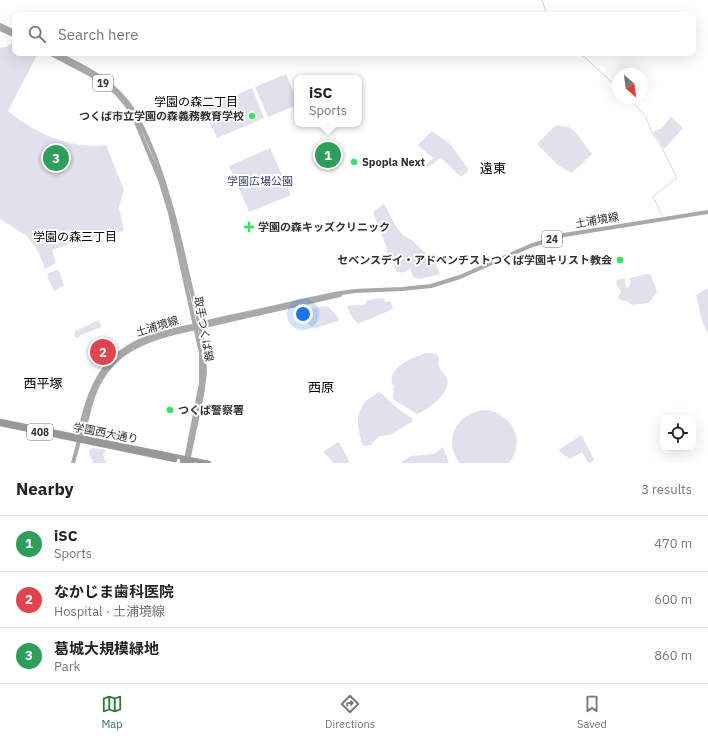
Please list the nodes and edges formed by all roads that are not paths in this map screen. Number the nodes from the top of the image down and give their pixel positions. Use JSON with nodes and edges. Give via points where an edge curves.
{"nodes":[{"id":1,"x":0,"y":25,"type":"edge"},
{"id":2,"x":0,"y":29,"type":"edge"},
{"id":3,"x":12,"y":31,"type":"edge"},
{"id":4,"x":12,"y":35,"type":"edge"},
{"id":5,"x":55,"y":56,"type":"edge"},
{"id":6,"x":62,"y":56,"type":"edge"},
{"id":7,"x":708,"y":212,"type":"edge"},
{"id":8,"x":197,"y":326,"type":"junction"},
{"id":9,"x":0,"y":421,"type":"edge"},
{"id":10,"x":0,"y":424,"type":"edge"},
{"id":11,"x":80,"y":438,"type":"junction"},
{"id":12,"x":188,"y":461,"type":"edge"},
{"id":13,"x":73,"y":463,"type":"edge"},
{"id":14,"x":209,"y":463,"type":"edge"}],
"edges":[{"from":1,"to":3,"type":"main road"},
{"from":2,"to":4,"type":"main road"},
{"from":5,"to":8,"type":"main road","name":"取手つくば線","number":"19","via":[[106,84],[123,101],[135,120],[165,193]]},
{"from":6,"to":8,"type":"main road","name":"取手つくば線","number":"19","via":[[108,82],[125,99],[138,119],[171,202]]},
{"from":7,"to":8,"type":"main road","name":"土浦境線","number":"24","via":[[564,235],[536,244],[460,277],[425,287],[367,290],[323,296]]},
{"from":8,"to":11,"type":"main road","name":"土浦境線","number":"24","via":[[145,342],[115,361],[95,391]]},
{"from":8,"to":12,"type":"main road","name":"取手つくば線","number":"19","via":[[204,352],[205,372]]},
{"from":9,"to":11,"type":"highway","name":"学園西大通り","number":"408"},
{"from":10,"to":11,"type":"highway","name":"学園西大通り","number":"408"},
{"from":11,"to":12,"type":"highway","name":"学園西大通り","number":"408"},
{"from":11,"to":13,"type":"main road","number":"24"},
{"from":12,"to":14,"type":"highway","name":"学園西大通り","number":"408"}]}
